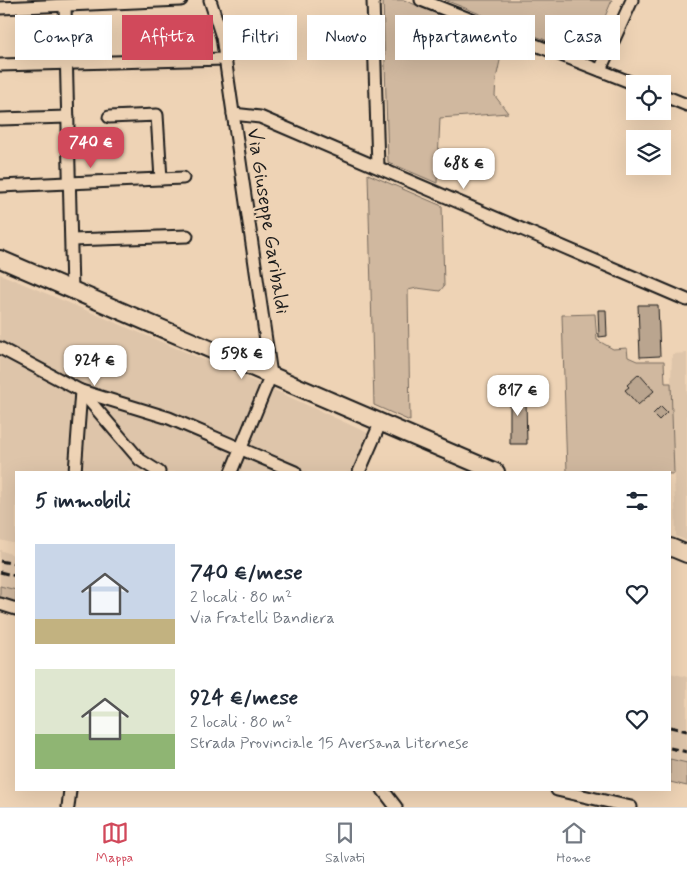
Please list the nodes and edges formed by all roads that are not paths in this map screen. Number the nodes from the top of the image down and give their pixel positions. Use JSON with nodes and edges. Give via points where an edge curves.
{"nodes":[{"id":1,"x":181,"y":0,"type":"edge"},
{"id":2,"x":210,"y":0,"type":"edge"},
{"id":3,"x":373,"y":0,"type":"edge"},
{"id":4,"x":421,"y":0,"type":"edge"},
{"id":5,"x":632,"y":0,"type":"edge"},
{"id":6,"x":66,"y":6,"type":"junction"},
{"id":7,"x":0,"y":8,"type":"edge"},
{"id":8,"x":223,"y":44,"type":"edge"},
{"id":9,"x":223,"y":59,"type":"edge"},
{"id":10,"x":225,"y":60,"type":"edge"},
{"id":11,"x":67,"y":63,"type":"junction"},
{"id":12,"x":0,"y":65,"type":"edge"},
{"id":13,"x":600,"y":70,"type":"junction"},
{"id":14,"x":626,"y":80,"type":"edge"},
{"id":15,"x":671,"y":99,"type":"edge"},
{"id":16,"x":687,"y":105,"type":"edge"},
{"id":17,"x":233,"y":114,"type":"junction"},
{"id":18,"x":68,"y":117,"type":"junction"},
{"id":19,"x":109,"y":117,"type":"dead end"},
{"id":20,"x":0,"y":119,"type":"edge"},
{"id":21,"x":378,"y":167,"type":"junction"},
{"id":22,"x":183,"y":178,"type":"dead end"},
{"id":23,"x":160,"y":179,"type":"junction"},
{"id":24,"x":70,"y":184,"type":"junction"},
{"id":25,"x":0,"y":186,"type":"edge"},
{"id":26,"x":187,"y":236,"type":"dead end"},
{"id":27,"x":72,"y":240,"type":"junction"},
{"id":28,"x":0,"y":259,"type":"edge"},
{"id":29,"x":72,"y":291,"type":"junction"},
{"id":30,"x":687,"y":300,"type":"edge"},
{"id":31,"x":0,"y":348,"type":"edge"},
{"id":32,"x":271,"y":375,"type":"junction"},
{"id":33,"x":81,"y":391,"type":"junction"},
{"id":34,"x":380,"y":424,"type":"junction"},
{"id":35,"x":241,"y":449,"type":"junction"},
{"id":36,"x":140,"y":460,"type":"junction"},
{"id":37,"x":75,"y":471,"type":"edge"},
{"id":38,"x":139,"y":471,"type":"edge"},
{"id":39,"x":157,"y":471,"type":"edge"},
{"id":40,"x":231,"y":471,"type":"edge"},
{"id":41,"x":293,"y":471,"type":"edge"},
{"id":42,"x":359,"y":471,"type":"edge"},
{"id":43,"x":494,"y":471,"type":"edge"},
{"id":44,"x":671,"y":547,"type":"edge"},
{"id":45,"x":687,"y":554,"type":"edge"},
{"id":46,"x":0,"y":604,"type":"edge"},
{"id":47,"x":15,"y":609,"type":"edge"},
{"id":48,"x":70,"y":791,"type":"edge"},
{"id":49,"x":384,"y":791,"type":"edge"},
{"id":50,"x":561,"y":791,"type":"edge"},
{"id":51,"x":68,"y":807,"type":"edge"},
{"id":52,"x":396,"y":807,"type":"edge"},
{"id":53,"x":631,"y":807,"type":"edge"}],
"edges":[{"from":1,"to":6,"type":"street"},
{"from":2,"to":8,"type":"street","name":"Via Giuseppe Garibaldi"},
{"from":3,"to":21,"type":"street"},
{"from":4,"to":13,"type":"street"},
{"from":5,"to":13,"type":"street"},
{"from":6,"to":7,"type":"street"},
{"from":6,"to":11,"type":"street"},
{"from":9,"to":11,"type":"street"},
{"from":10,"to":17,"type":"street","name":"Via Giuseppe Garibaldi"},
{"from":11,"to":12,"type":"street"},
{"from":11,"to":18,"type":"street"},
{"from":13,"to":14,"type":"street"},
{"from":15,"to":16,"type":"street"},
{"from":17,"to":21,"type":"street","via":[[260,117]]},
{"from":17,"to":32,"type":"street","name":"Via Giuseppe Garibaldi"},
{"from":18,"to":20,"type":"street"},
{"from":18,"to":24,"type":"street"},
{"from":19,"to":23,"type":"street","via":[[158,115]]},
{"from":21,"to":30,"type":"street"},
{"from":22,"to":23,"type":"street"},
{"from":23,"to":24,"type":"street"},
{"from":24,"to":25,"type":"street"},
{"from":24,"to":27,"type":"street"},
{"from":26,"to":27,"type":"street"},
{"from":27,"to":29,"type":"street"},
{"from":28,"to":29,"type":"main road"},
{"from":29,"to":32,"type":"main road"},
{"from":31,"to":33,"type":"street"},
{"from":32,"to":34,"type":"main road"},
{"from":32,"to":35,"type":"street","name":"Via Giuseppe Garibaldi"},
{"from":33,"to":35,"type":"street","via":[[169,418]]},
{"from":33,"to":36,"type":"street"},
{"from":33,"to":37,"type":"street"},
{"from":34,"to":42,"type":"street"},
{"from":34,"to":43,"type":"main road"},
{"from":35,"to":40,"type":"street","name":"Via Giuseppe Garibaldi"},
{"from":35,"to":41,"type":"street"},
{"from":36,"to":38,"type":"street"},
{"from":36,"to":39,"type":"street"},
{"from":44,"to":45,"type":"main road"},
{"from":46,"to":47,"type":"street"},
{"from":48,"to":51,"type":"street"},
{"from":49,"to":52,"type":"street"},
{"from":50,"to":53,"type":"street"}]}
